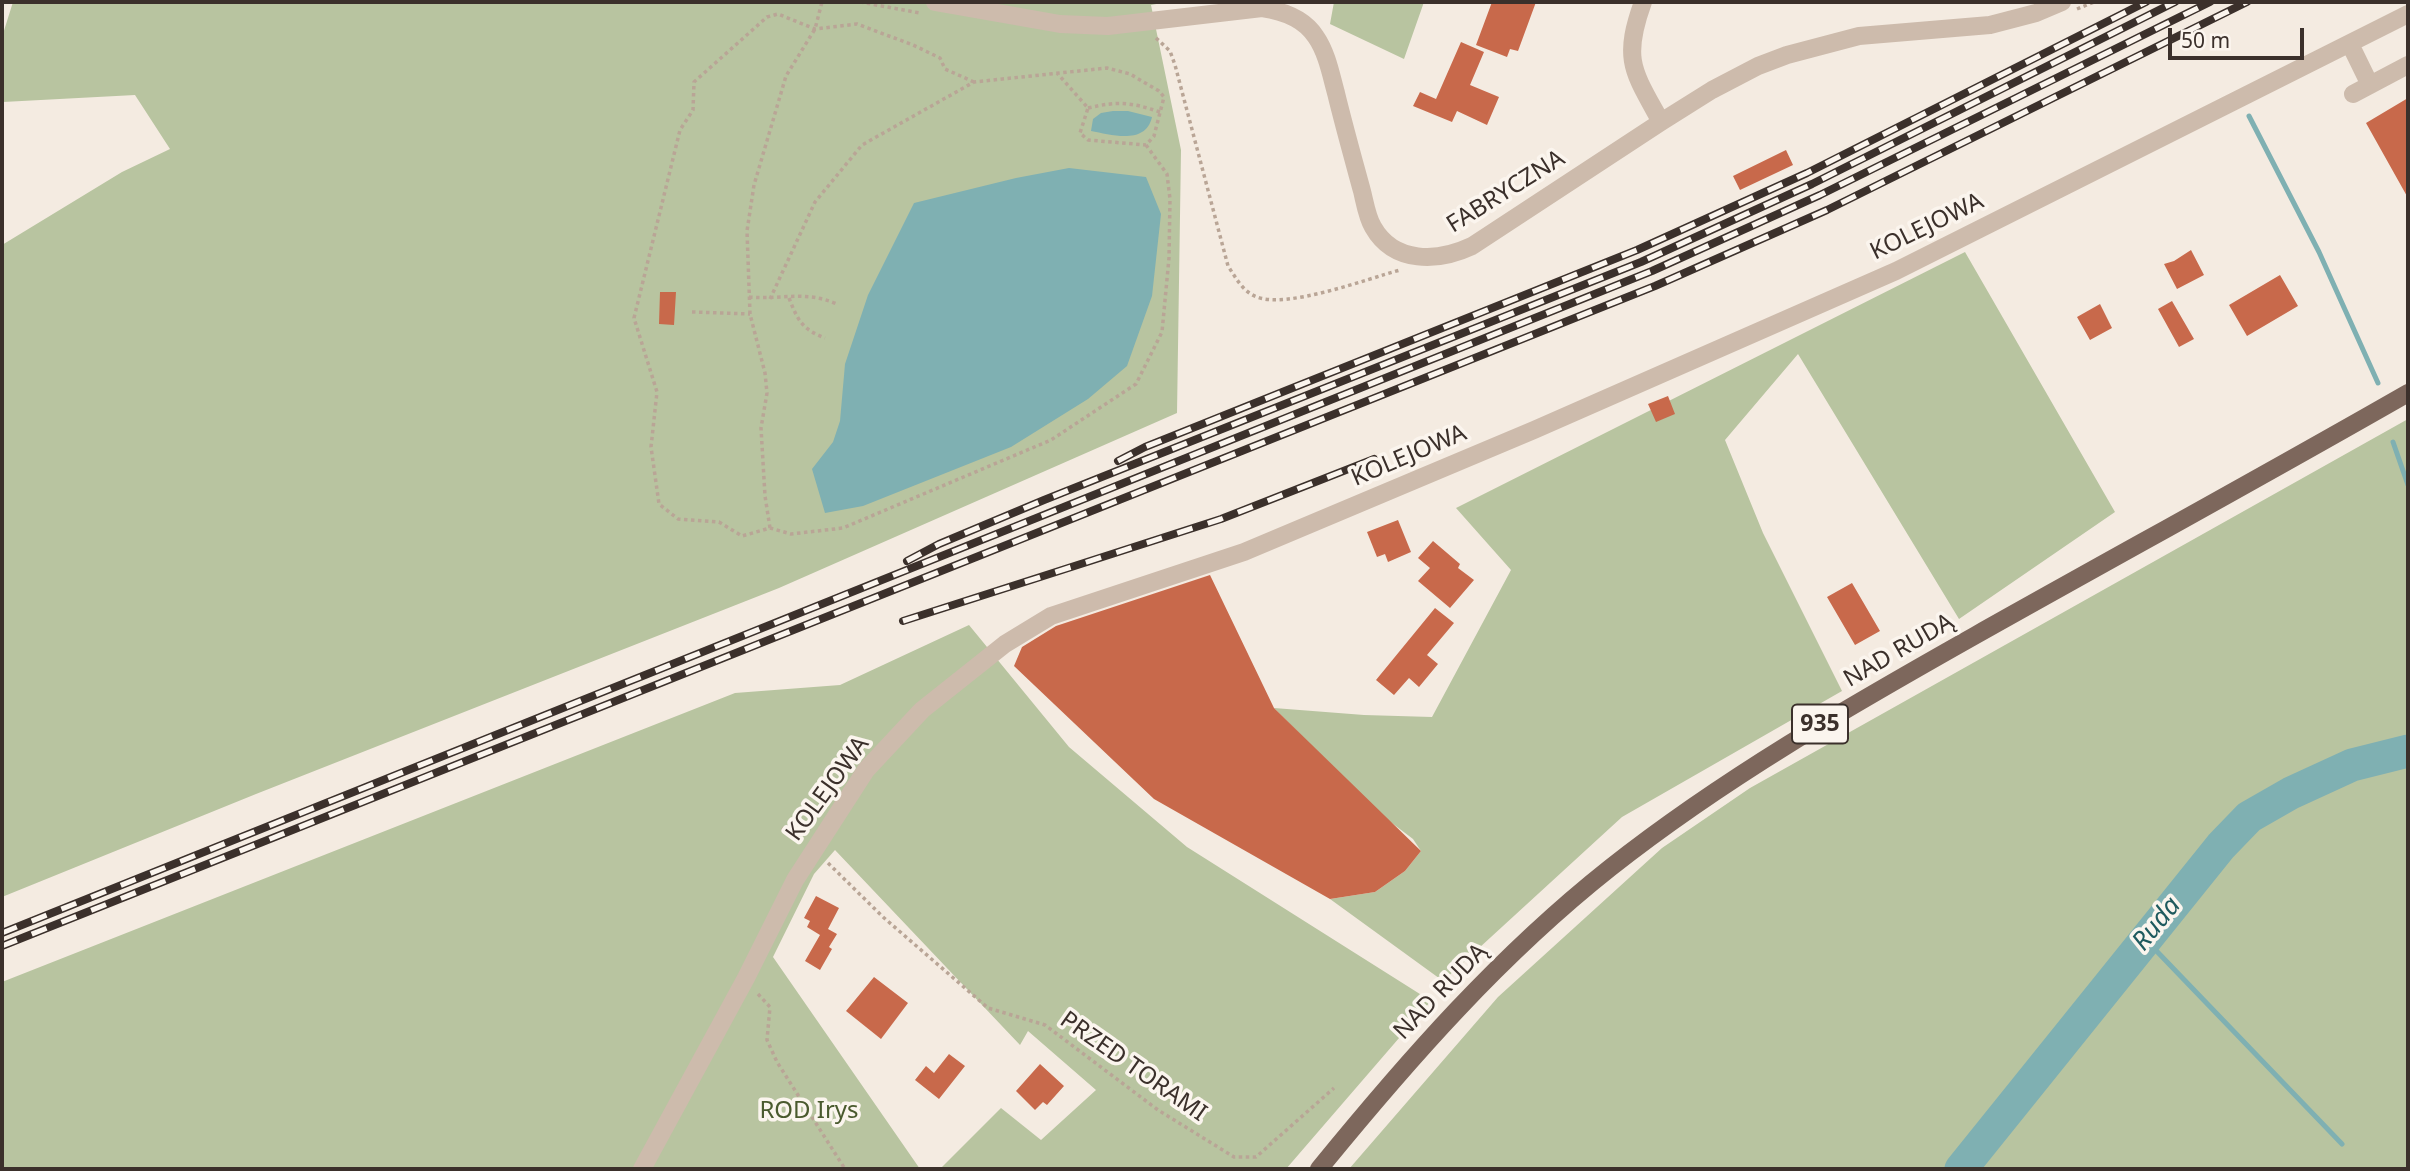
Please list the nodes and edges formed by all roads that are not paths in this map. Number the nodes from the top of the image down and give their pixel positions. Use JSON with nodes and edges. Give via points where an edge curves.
{"nodes":[{"id":1,"x":935,"y":2,"type":"edge"},
{"id":2,"x":1643,"y":2,"type":"edge"},
{"id":3,"x":2068,"y":6,"type":"edge"},
{"id":4,"x":2408,"y":14,"type":"edge"},
{"id":5,"x":2350,"y":44,"type":"junction"},
{"id":6,"x":2408,"y":65,"type":"edge"},
{"id":7,"x":2370,"y":85,"type":"junction"},
{"id":8,"x":2353,"y":94,"type":"dead end"},
{"id":9,"x":1661,"y":122,"type":"junction"},
{"id":10,"x":2408,"y":393,"type":"edge"},
{"id":11,"x":642,"y":1169,"type":"edge"},
{"id":12,"x":1319,"y":1169,"type":"edge"}],
"edges":[{"from":1,"to":9,"type":"street","name":"FABRYCZNA","via":[[1060,24],[1108,26],[1262,8],[1300,20],[1316,37],[1324,56],[1371,225],[1390,247],[1421,258],[1472,246]]},
{"from":2,"to":9,"type":"street","via":[[1630,52],[1636,77]]},
{"from":3,"to":9,"type":"street","name":"FABRYCZNA","via":[[1990,24],[1859,36],[1787,55],[1741,74]]},
{"from":4,"to":5,"type":"street","name":"KOLEJOWA"},
{"from":5,"to":7,"type":"street"},
{"from":5,"to":11,"type":"street","name":"KOLEJOWA","via":[[1896,271],[1244,552],[1051,617],[1005,645],[922,710],[866,770],[813,849]]},
{"from":6,"to":7,"type":"street"},
{"from":7,"to":8,"type":"street"},
{"from":10,"to":12,"type":"main road","name":"NAD RUDĄ","number":"935","via":[[1899,678],[1698,802],[1551,917],[1476,988]]}]}
